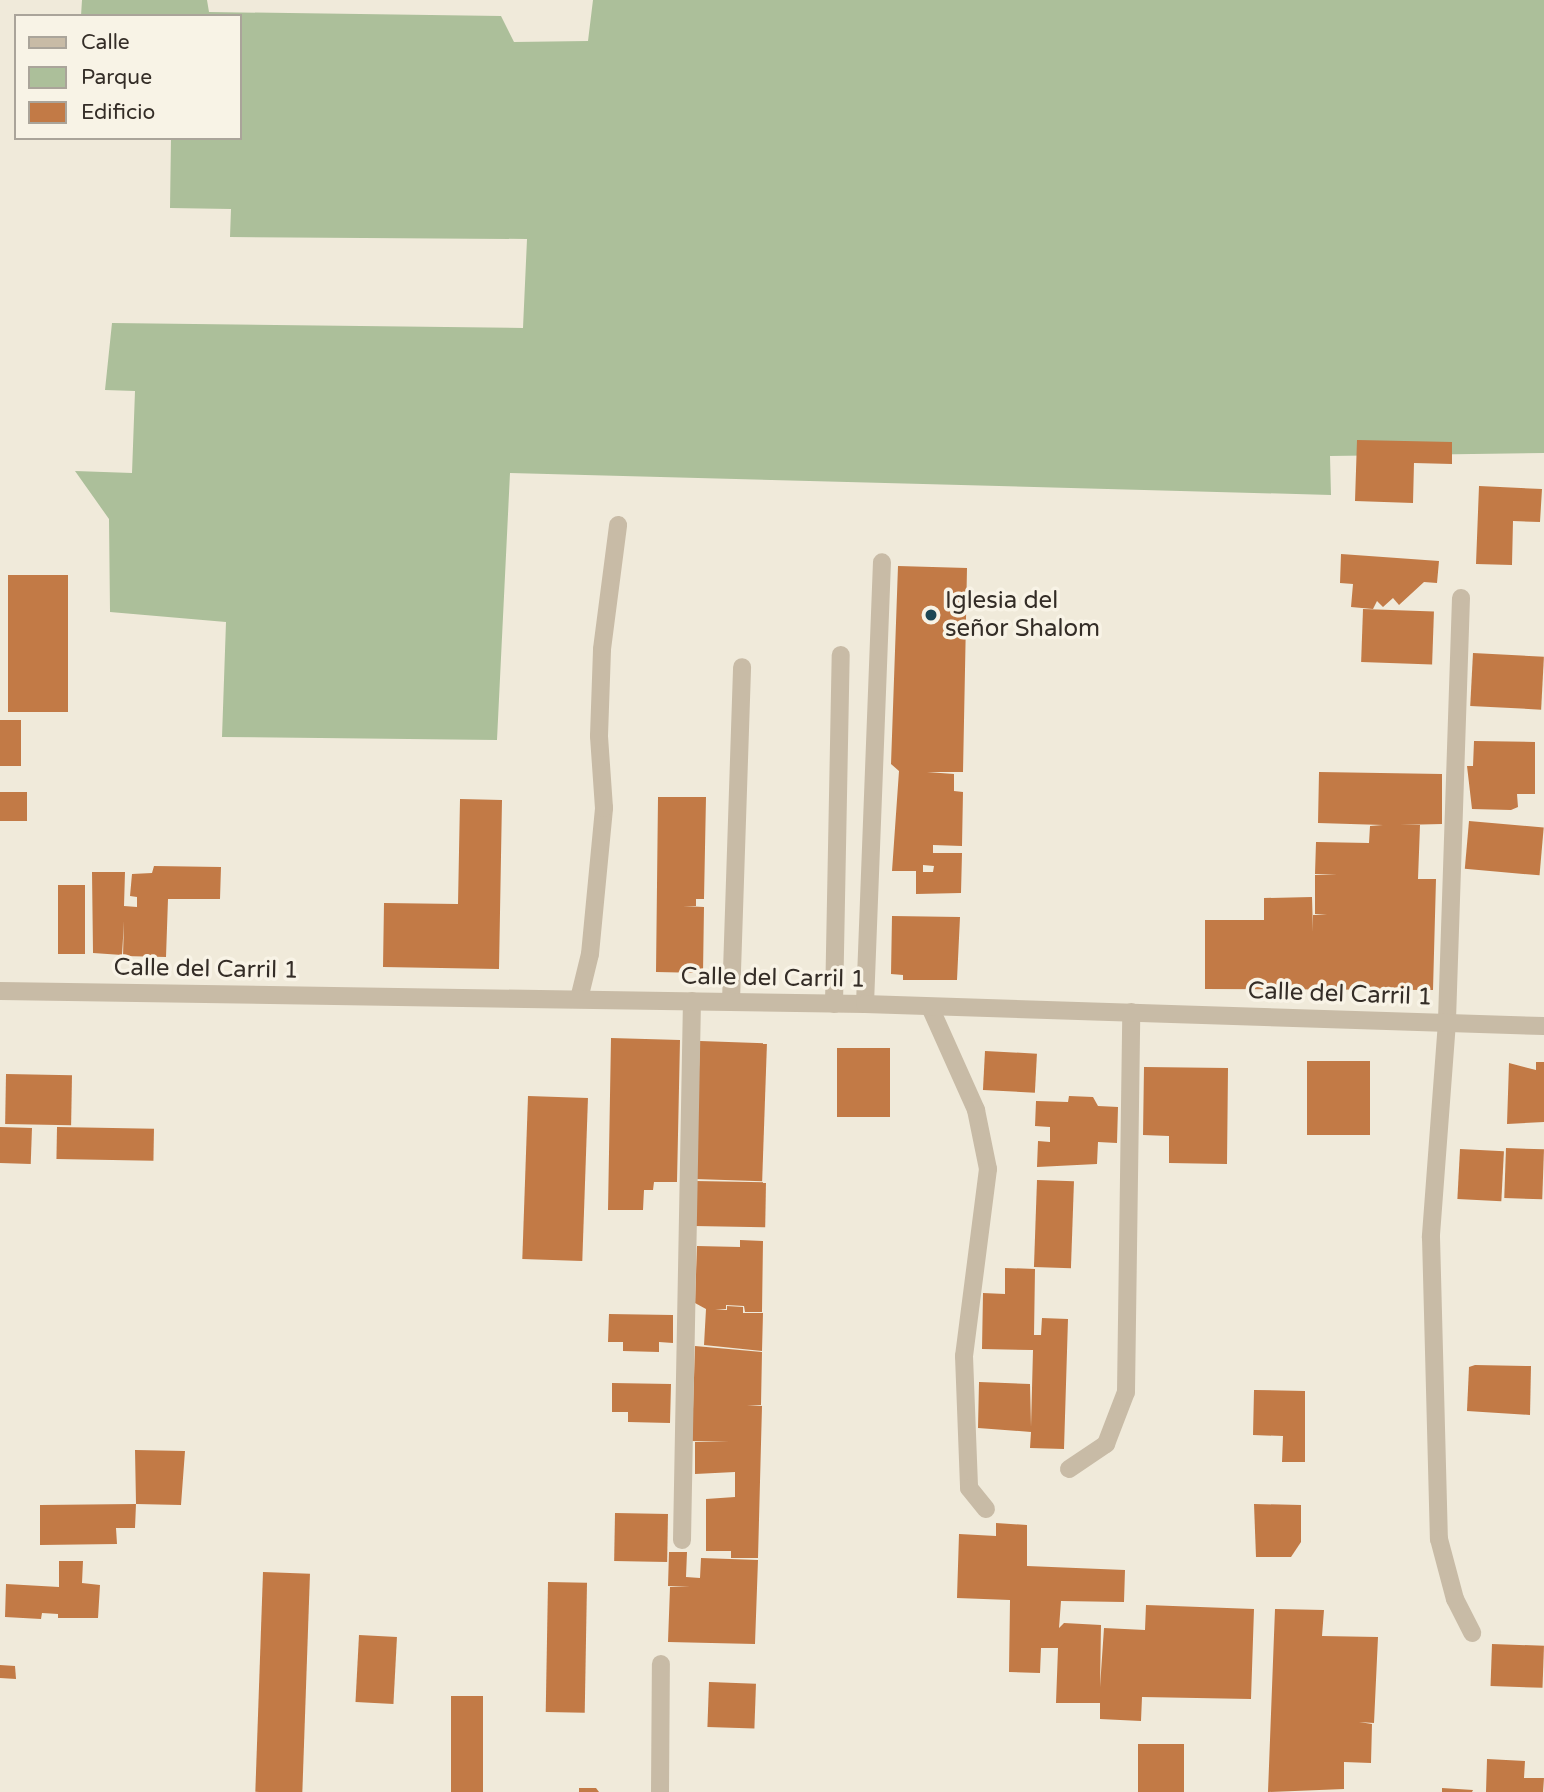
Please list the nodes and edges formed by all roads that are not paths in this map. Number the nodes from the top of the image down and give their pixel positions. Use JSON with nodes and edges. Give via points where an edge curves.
{"nodes":[{"id":1,"x":618,"y":525,"type":"dead end"},
{"id":2,"x":882,"y":562,"type":"dead end"},
{"id":3,"x":1461,"y":598,"type":"dead end"},
{"id":4,"x":841,"y":655,"type":"dead end"},
{"id":5,"x":742,"y":667,"type":"dead end"},
{"id":6,"x":0,"y":990,"type":"edge"},
{"id":7,"x":579,"y":999,"type":"junction"},
{"id":8,"x":692,"y":1000,"type":"junction"},
{"id":9,"x":731,"y":1001,"type":"junction"},
{"id":10,"x":834,"y":1004,"type":"junction"},
{"id":11,"x":865,"y":1004,"type":"junction"},
{"id":12,"x":930,"y":1007,"type":"junction"},
{"id":13,"x":1131,"y":1013,"type":"junction"},
{"id":14,"x":1447,"y":1022,"type":"junction"},
{"id":15,"x":1544,"y":1026,"type":"edge"},
{"id":16,"x":1069,"y":1469,"type":"dead end"},
{"id":17,"x":986,"y":1509,"type":"dead end"},
{"id":18,"x":682,"y":1540,"type":"dead end"},
{"id":19,"x":1472,"y":1633,"type":"dead end"},
{"id":20,"x":661,"y":1664,"type":"dead end"},
{"id":21,"x":660,"y":1792,"type":"edge"}],
"edges":[{"from":1,"to":7,"type":"street","via":[[602,649],[599,736],[604,808],[590,954]]},
{"from":2,"to":11,"type":"street"},
{"from":3,"to":14,"type":"street"},
{"from":4,"to":10,"type":"street"},
{"from":5,"to":9,"type":"street"},
{"from":6,"to":7,"type":"street","name":"Calle del Carril 1"},
{"from":7,"to":8,"type":"street","name":"Calle del Carril 1"},
{"from":8,"to":9,"type":"street","name":"Calle del Carril 1"},
{"from":8,"to":18,"type":"street"},
{"from":9,"to":10,"type":"street","name":"Calle del Carril 1"},
{"from":10,"to":11,"type":"street","name":"Calle del Carril 1"},
{"from":11,"to":12,"type":"street","name":"Calle del Carril 1"},
{"from":12,"to":13,"type":"street","name":"Calle del Carril 1"},
{"from":12,"to":17,"type":"street","via":[[976,1110],[988,1169],[964,1356],[969,1488]]},
{"from":13,"to":14,"type":"street","name":"Calle del Carril 1"},
{"from":13,"to":16,"type":"street","via":[[1126,1392],[1106,1444]]},
{"from":14,"to":15,"type":"street","name":"Calle del Carril 1"},
{"from":14,"to":19,"type":"street","via":[[1431,1237],[1438,1539],[1455,1599]]},
{"from":20,"to":21,"type":"street"}]}
